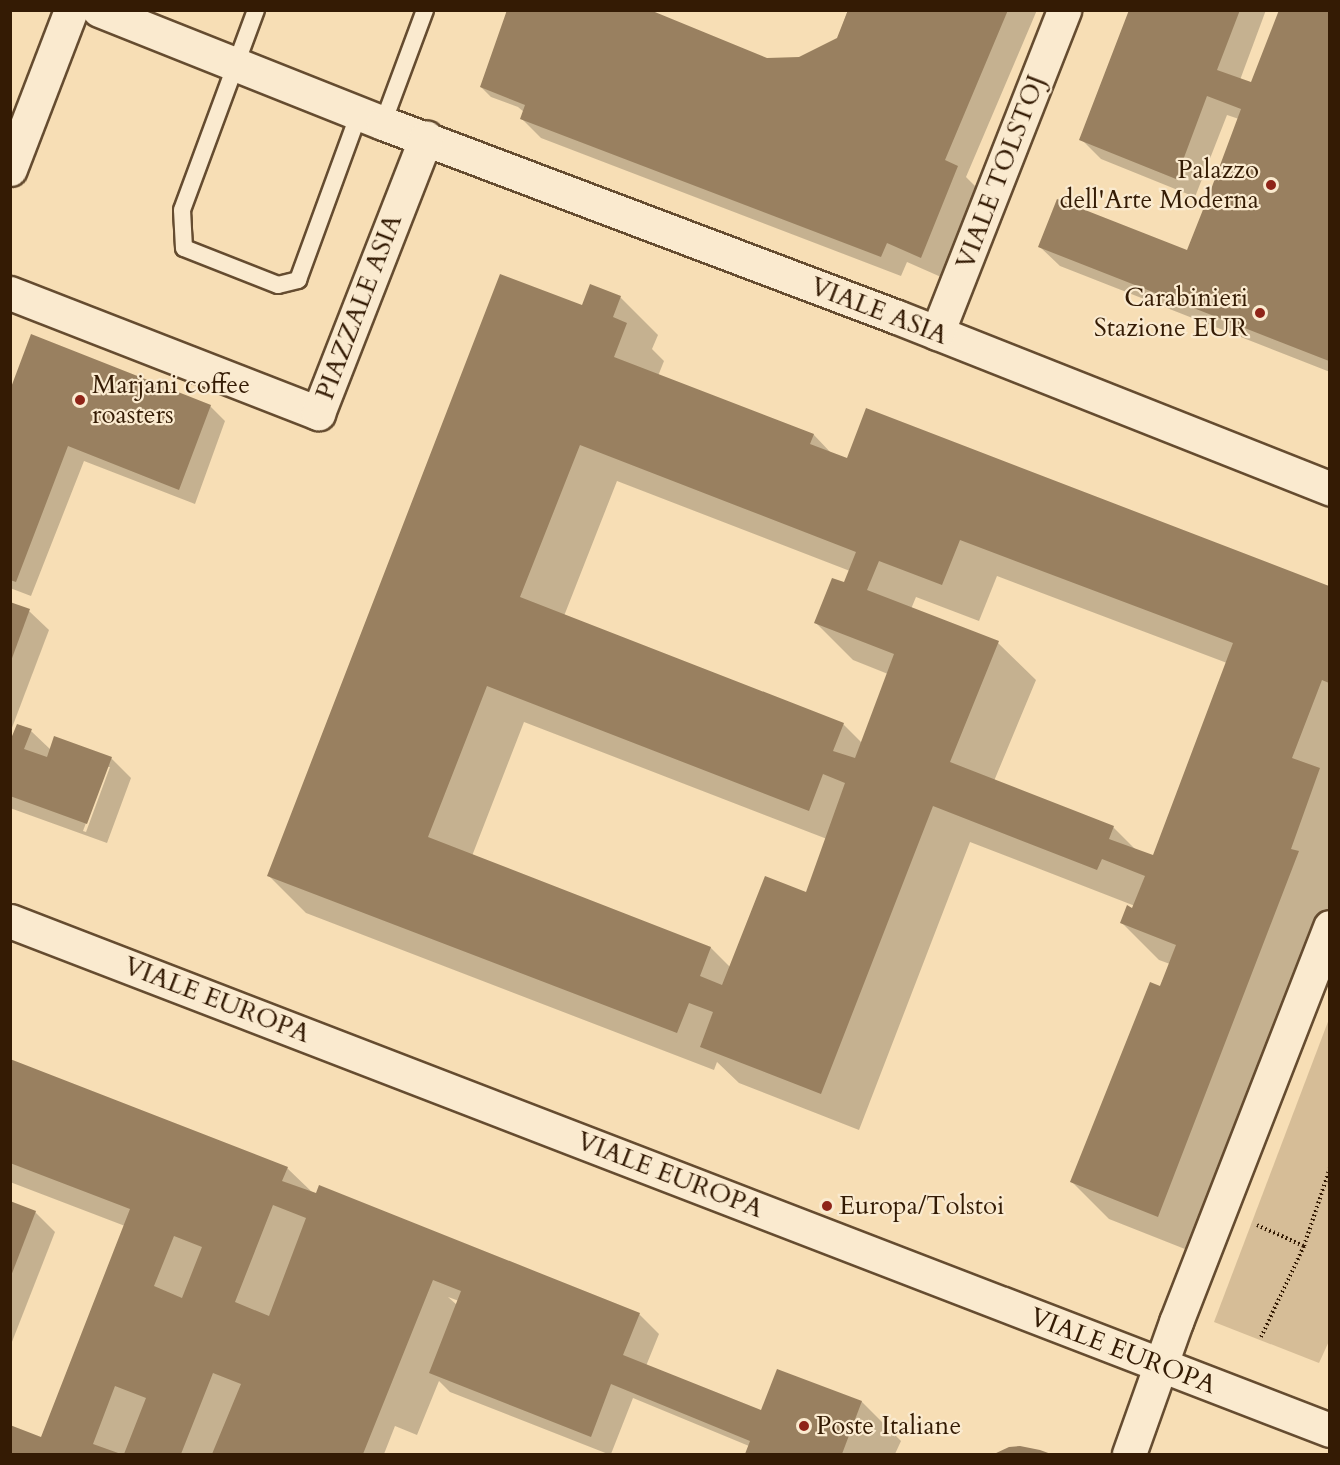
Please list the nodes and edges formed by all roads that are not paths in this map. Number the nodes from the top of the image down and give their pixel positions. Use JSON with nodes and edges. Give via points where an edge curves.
{"nodes":[{"id":1,"x":71,"y":10,"type":"edge"},
{"id":2,"x":99,"y":10,"type":"edge"},
{"id":3,"x":256,"y":10,"type":"edge"},
{"id":4,"x":425,"y":10,"type":"edge"},
{"id":5,"x":1064,"y":10,"type":"edge"},
{"id":6,"x":236,"y":63,"type":"junction"},
{"id":7,"x":372,"y":117,"type":"junction"},
{"id":8,"x":426,"y":137,"type":"junction"},
{"id":9,"x":10,"y":169,"type":"edge"},
{"id":10,"x":10,"y":293,"type":"edge"},
{"id":11,"x":937,"y":333,"type":"junction"},
{"id":12,"x":1329,"y":488,"type":"edge"},
{"id":13,"x":10,"y":921,"type":"edge"},
{"id":14,"x":1329,"y":927,"type":"edge"},
{"id":15,"x":1160,"y":1365,"type":"junction"},
{"id":16,"x":1329,"y":1430,"type":"edge"},
{"id":17,"x":1129,"y":1455,"type":"edge"}],
"edges":[{"from":1,"to":9,"type":"street"},
{"from":2,"to":6,"type":"street"},
{"from":3,"to":6,"type":"lane"},
{"from":4,"to":7,"type":"lane"},
{"from":5,"to":11,"type":"street","name":"VIALE TOLSTOJ"},
{"from":6,"to":7,"type":"street"},
{"from":6,"to":7,"type":"lane","via":[[182,210],[184,248],[278,285],[298,280]]},
{"from":7,"to":8,"type":"street"},
{"from":8,"to":10,"type":"street","name":"PIAZZALE ASIA","via":[[318,413]]},
{"from":8,"to":11,"type":"street","name":"VIALE ASIA"},
{"from":11,"to":12,"type":"street","name":"VIALE ASIA"},
{"from":13,"to":15,"type":"street","name":"VIALE EUROPA"},
{"from":14,"to":15,"type":"street"},
{"from":15,"to":16,"type":"street","name":"VIALE EUROPA"},
{"from":15,"to":17,"type":"street"}]}
